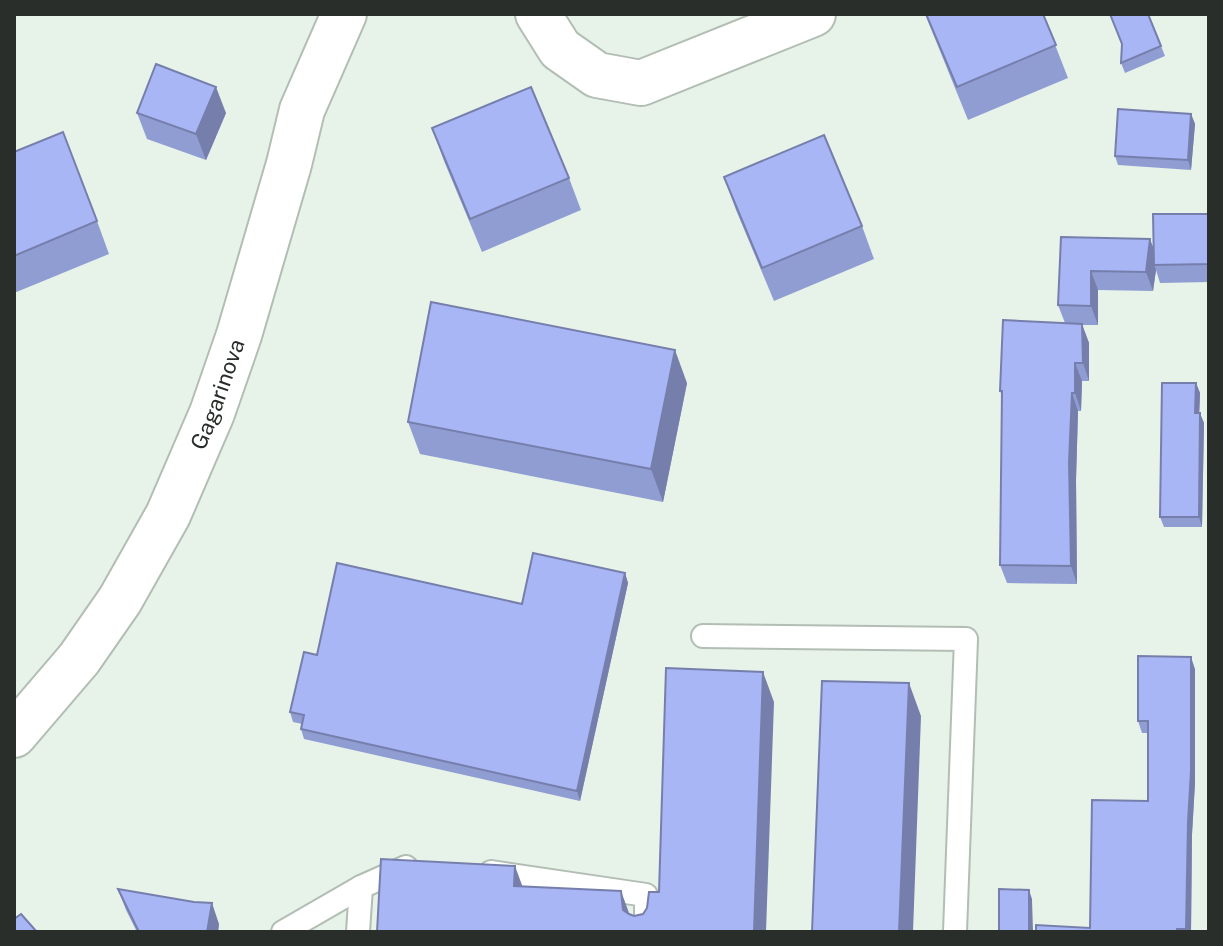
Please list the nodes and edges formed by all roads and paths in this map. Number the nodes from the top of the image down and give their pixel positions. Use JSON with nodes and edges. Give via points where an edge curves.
{"nodes":[{"id":1,"x":344,"y":14,"type":"edge"},
{"id":2,"x":538,"y":14,"type":"edge"},
{"id":3,"x":813,"y":14,"type":"edge"},
{"id":4,"x":703,"y":636,"type":"dead end"},
{"id":5,"x":14,"y":735,"type":"edge"},
{"id":6,"x":432,"y":864,"type":"edge"},
{"id":7,"x":463,"y":868,"type":"edge"},
{"id":8,"x":361,"y":887,"type":"junction"},
{"id":9,"x":283,"y":932,"type":"edge"},
{"id":10,"x":358,"y":932,"type":"edge"},
{"id":11,"x":646,"y":932,"type":"edge"},
{"id":12,"x":955,"y":932,"type":"edge"}],
"edges":[{"from":1,"to":5,"type":"street","name":"Gagarinova","via":[[302,110],[239,335],[168,515],[79,659]]},
{"from":2,"to":3,"type":"street","via":[[560,49],[597,75],[641,83]]},
{"from":4,"to":12,"type":"lane","via":[[966,639]]},
{"from":6,"to":8,"type":"lane","via":[[417,862]]},
{"from":7,"to":11,"type":"lane","via":[[646,895]]},
{"from":8,"to":9,"type":"lane"},
{"from":8,"to":10,"type":"lane"}]}
